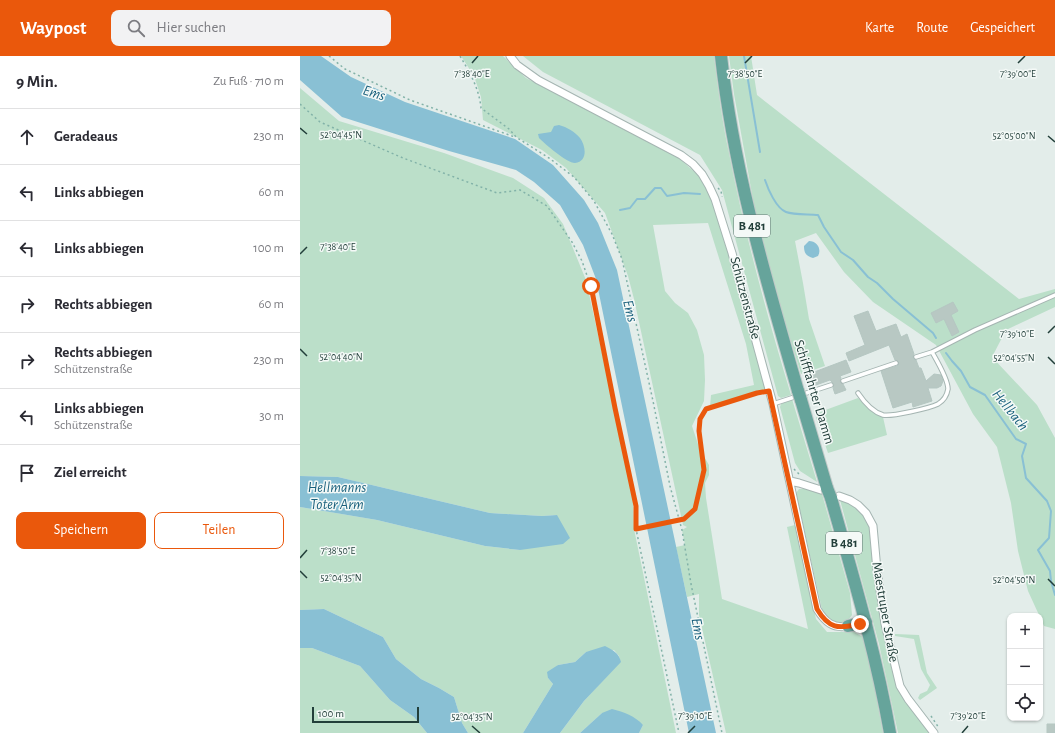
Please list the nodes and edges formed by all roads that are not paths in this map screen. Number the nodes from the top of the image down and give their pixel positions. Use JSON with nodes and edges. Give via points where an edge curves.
{"nodes":[{"id":1,"x":510,"y":56,"type":"edge"},
{"id":2,"x":721,"y":56,"type":"edge"},
{"id":3,"x":1055,"y":295,"type":"edge"},
{"id":4,"x":932,"y":352,"type":"junction"},
{"id":5,"x":916,"y":357,"type":"dead end"},
{"id":6,"x":896,"y":363,"type":"dead end"},
{"id":7,"x":843,"y":381,"type":"dead end"},
{"id":8,"x":831,"y":385,"type":"dead end"},
{"id":9,"x":858,"y":393,"type":"dead end"},
{"id":10,"x":773,"y":404,"type":"junction"},
{"id":11,"x":790,"y":481,"type":"junction"},
{"id":12,"x":829,"y":493,"type":"junction"},
{"id":13,"x":866,"y":622,"type":"junction"},
{"id":14,"x":848,"y":626,"type":"joint"},
{"id":15,"x":937,"y":731,"type":"edge"},
{"id":16,"x":890,"y":733,"type":"edge"}],
"edges":[{"from":1,"to":10,"type":"street","name":"Schützenstraße","via":[[517,65],[538,80],[681,155],[702,174],[715,199],[732,253]]},
{"from":2,"to":12,"type":"main road","name":"Schifffahrter Damm","number":"B 481","via":[[734,146],[745,199],[772,304]]},
{"from":3,"to":4,"type":"lane"},
{"from":4,"to":5,"type":"lane"},
{"from":4,"to":9,"type":"lane","via":[[948,388],[945,397],[938,404],[887,416],[872,408]]},
{"from":6,"to":7,"type":"lane"},
{"from":8,"to":10,"type":"lane"},
{"from":10,"to":11,"type":"street","name":"Schützenstraße"},
{"from":11,"to":12,"type":"street","name":"Maestruper Straße"},
{"from":11,"to":14,"type":"street","name":"Schützenstraße","via":[[817,609],[830,625],[840,628]]},
{"from":12,"to":13,"type":"main road","name":"Schifffahrter Damm","number":"B 481"},
{"from":12,"to":15,"type":"street","name":"Maestruper Straße","via":[[858,505],[873,526],[876,570],[892,660],[900,686],[908,699]]},
{"from":13,"to":14,"type":"main road"},
{"from":13,"to":16,"type":"main road","name":"Schifffahrter Damm","number":"B 481"}]}
